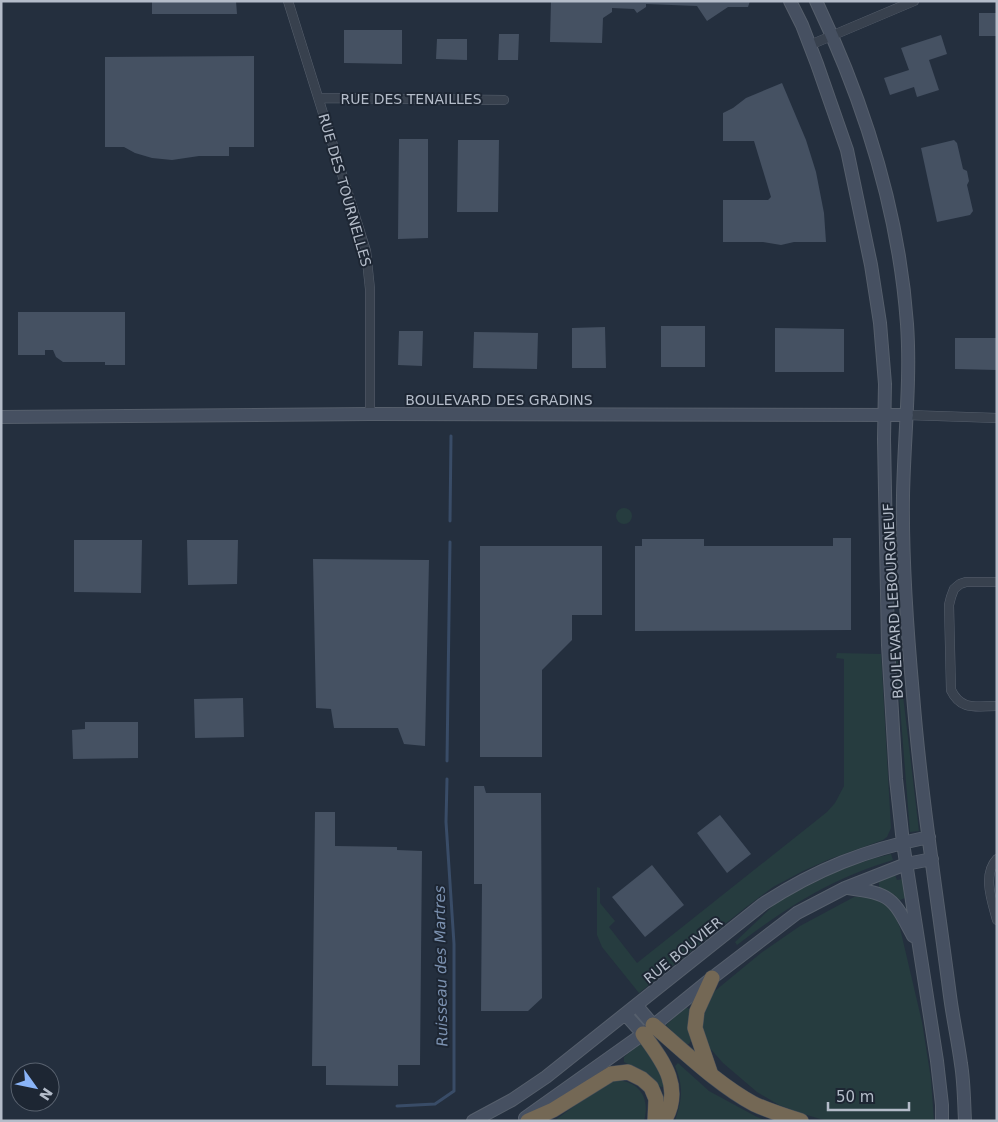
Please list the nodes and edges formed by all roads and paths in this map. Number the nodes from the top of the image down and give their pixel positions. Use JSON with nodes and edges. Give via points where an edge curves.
{"nodes":[{"id":1,"x":288,"y":1,"type":"edge"},
{"id":2,"x":790,"y":1,"type":"edge"},
{"id":3,"x":816,"y":1,"type":"edge"},
{"id":4,"x":914,"y":1,"type":"edge"},
{"id":5,"x":832,"y":36,"type":"junction"},
{"id":6,"x":810,"y":46,"type":"junction"},
{"id":7,"x":319,"y":98,"type":"junction"},
{"id":8,"x":504,"y":100,"type":"dead end"},
{"id":9,"x":370,"y":414,"type":"junction"},
{"id":10,"x":885,"y":416,"type":"junction"},
{"id":11,"x":907,"y":416,"type":"junction"},
{"id":12,"x":1,"y":417,"type":"edge"},
{"id":13,"x":997,"y":418,"type":"edge"},
{"id":14,"x":997,"y":582,"type":"edge"},
{"id":15,"x":997,"y":706,"type":"edge"},
{"id":16,"x":929,"y":838,"type":"junction"},
{"id":17,"x":903,"y":843,"type":"junction"},
{"id":18,"x":932,"y":859,"type":"junction"},
{"id":19,"x":997,"y":859,"type":"edge"},
{"id":20,"x":906,"y":864,"type":"junction"},
{"id":21,"x":846,"y":888,"type":"junction"},
{"id":22,"x":997,"y":920,"type":"edge"},
{"id":23,"x":918,"y":944,"type":"junction"},
{"id":24,"x":712,"y":978,"type":"junction"},
{"id":25,"x":637,"y":1006,"type":"junction"},
{"id":26,"x":626,"y":1014,"type":"junction"},
{"id":27,"x":648,"y":1030,"type":"junction"},
{"id":28,"x":710,"y":1073,"type":"junction"},
{"id":29,"x":473,"y":1121,"type":"edge"},
{"id":30,"x":521,"y":1121,"type":"edge"},
{"id":31,"x":528,"y":1121,"type":"edge"},
{"id":32,"x":654,"y":1121,"type":"edge"},
{"id":33,"x":664,"y":1121,"type":"edge"},
{"id":34,"x":801,"y":1121,"type":"edge"},
{"id":35,"x":942,"y":1121,"type":"edge"},
{"id":36,"x":966,"y":1121,"type":"edge"}],
"edges":[{"from":1,"to":7,"type":"street","name":"RUE DES TOURNELLES"},
{"from":2,"to":6,"type":"main road","name":"BOULEVARD LEBOURGNEUF"},
{"from":3,"to":5,"type":"main road","name":"BOULEVARD LEBOURGNEUF"},
{"from":4,"to":5,"type":"street"},
{"from":5,"to":6,"type":"street"},
{"from":5,"to":11,"type":"main road","name":"BOULEVARD LEBOURGNEUF","via":[[874,153],[898,253],[908,336]]},
{"from":6,"to":10,"type":"main road","name":"BOULEVARD LEBOURGNEUF","via":[[845,143],[855,184],[880,323]]},
{"from":7,"to":8,"type":"street","name":"RUE DES TENAILLES"},
{"from":7,"to":9,"type":"street","name":"RUE DES TOURNELLES","via":[[369,269]]},
{"from":9,"to":10,"type":"main road","name":"BOULEVARD DES GRADINS"},
{"from":9,"to":12,"type":"main road","name":"BOULEVARD DES GRADINS"},
{"from":10,"to":11,"type":"main road","name":"BOULEVARD DES GRADINS"},
{"from":10,"to":17,"type":"main road","name":"BOULEVARD LEBOURGNEUF","via":[[890,691]]},
{"from":11,"to":13,"type":"street","name":"BOULEVARD DES GRADINS"},
{"from":11,"to":16,"type":"main road","name":"BOULEVARD LEBOURGNEUF","via":[[903,497],[905,584],[915,726]]},
{"from":14,"to":15,"type":"street","via":[[960,584],[954,589],[949,605],[951,690],[956,700],[965,705]]},
{"from":16,"to":17,"type":"main road","name":"RUE BOUVIER"},
{"from":16,"to":18,"type":"main road","name":"BOULEVARD LEBOURGNEUF"},
{"from":17,"to":20,"type":"main road","name":"BOULEVARD LEBOURGNEUF"},
{"from":17,"to":25,"type":"main road","name":"RUE BOUVIER","via":[[841,861],[787,889],[763,904]]},
{"from":18,"to":20,"type":"main road"},
{"from":18,"to":36,"type":"main road","name":"BOULEVARD LEBOURGNEUF","via":[[962,1067]]},
{"from":19,"to":22,"type":"street","via":[[989,876]]},
{"from":20,"to":21,"type":"main road"},
{"from":20,"to":23,"type":"main road","name":"BOULEVARD LEBOURGNEUF"},
{"from":21,"to":23,"type":"main road","via":[[872,891],[887,897],[898,908]]},
{"from":21,"to":24,"type":"main road","via":[[797,913]]},
{"from":23,"to":35,"type":"main road","name":"BOULEVARD LEBOURGNEUF","via":[[937,1061]]},
{"from":24,"to":27,"type":"main road"},
{"from":24,"to":28,"type":"highway","via":[[697,1011],[695,1028]]},
{"from":25,"to":26,"type":"main road","name":"RUE BOUVIER"},
{"from":25,"to":27,"type":"main road"},
{"from":26,"to":27,"type":"main road"},
{"from":26,"to":29,"type":"main road","name":"RUE BOUVIER","via":[[546,1077]]},
{"from":27,"to":28,"type":"highway"},
{"from":27,"to":30,"type":"main road"},
{"from":27,"to":33,"type":"highway","via":[[671,1080],[671,1104]]},
{"from":28,"to":34,"type":"highway","via":[[753,1103]]},
{"from":31,"to":32,"type":"highway","via":[[553,1110],[611,1074],[628,1072],[651,1087],[656,1099]]}]}
